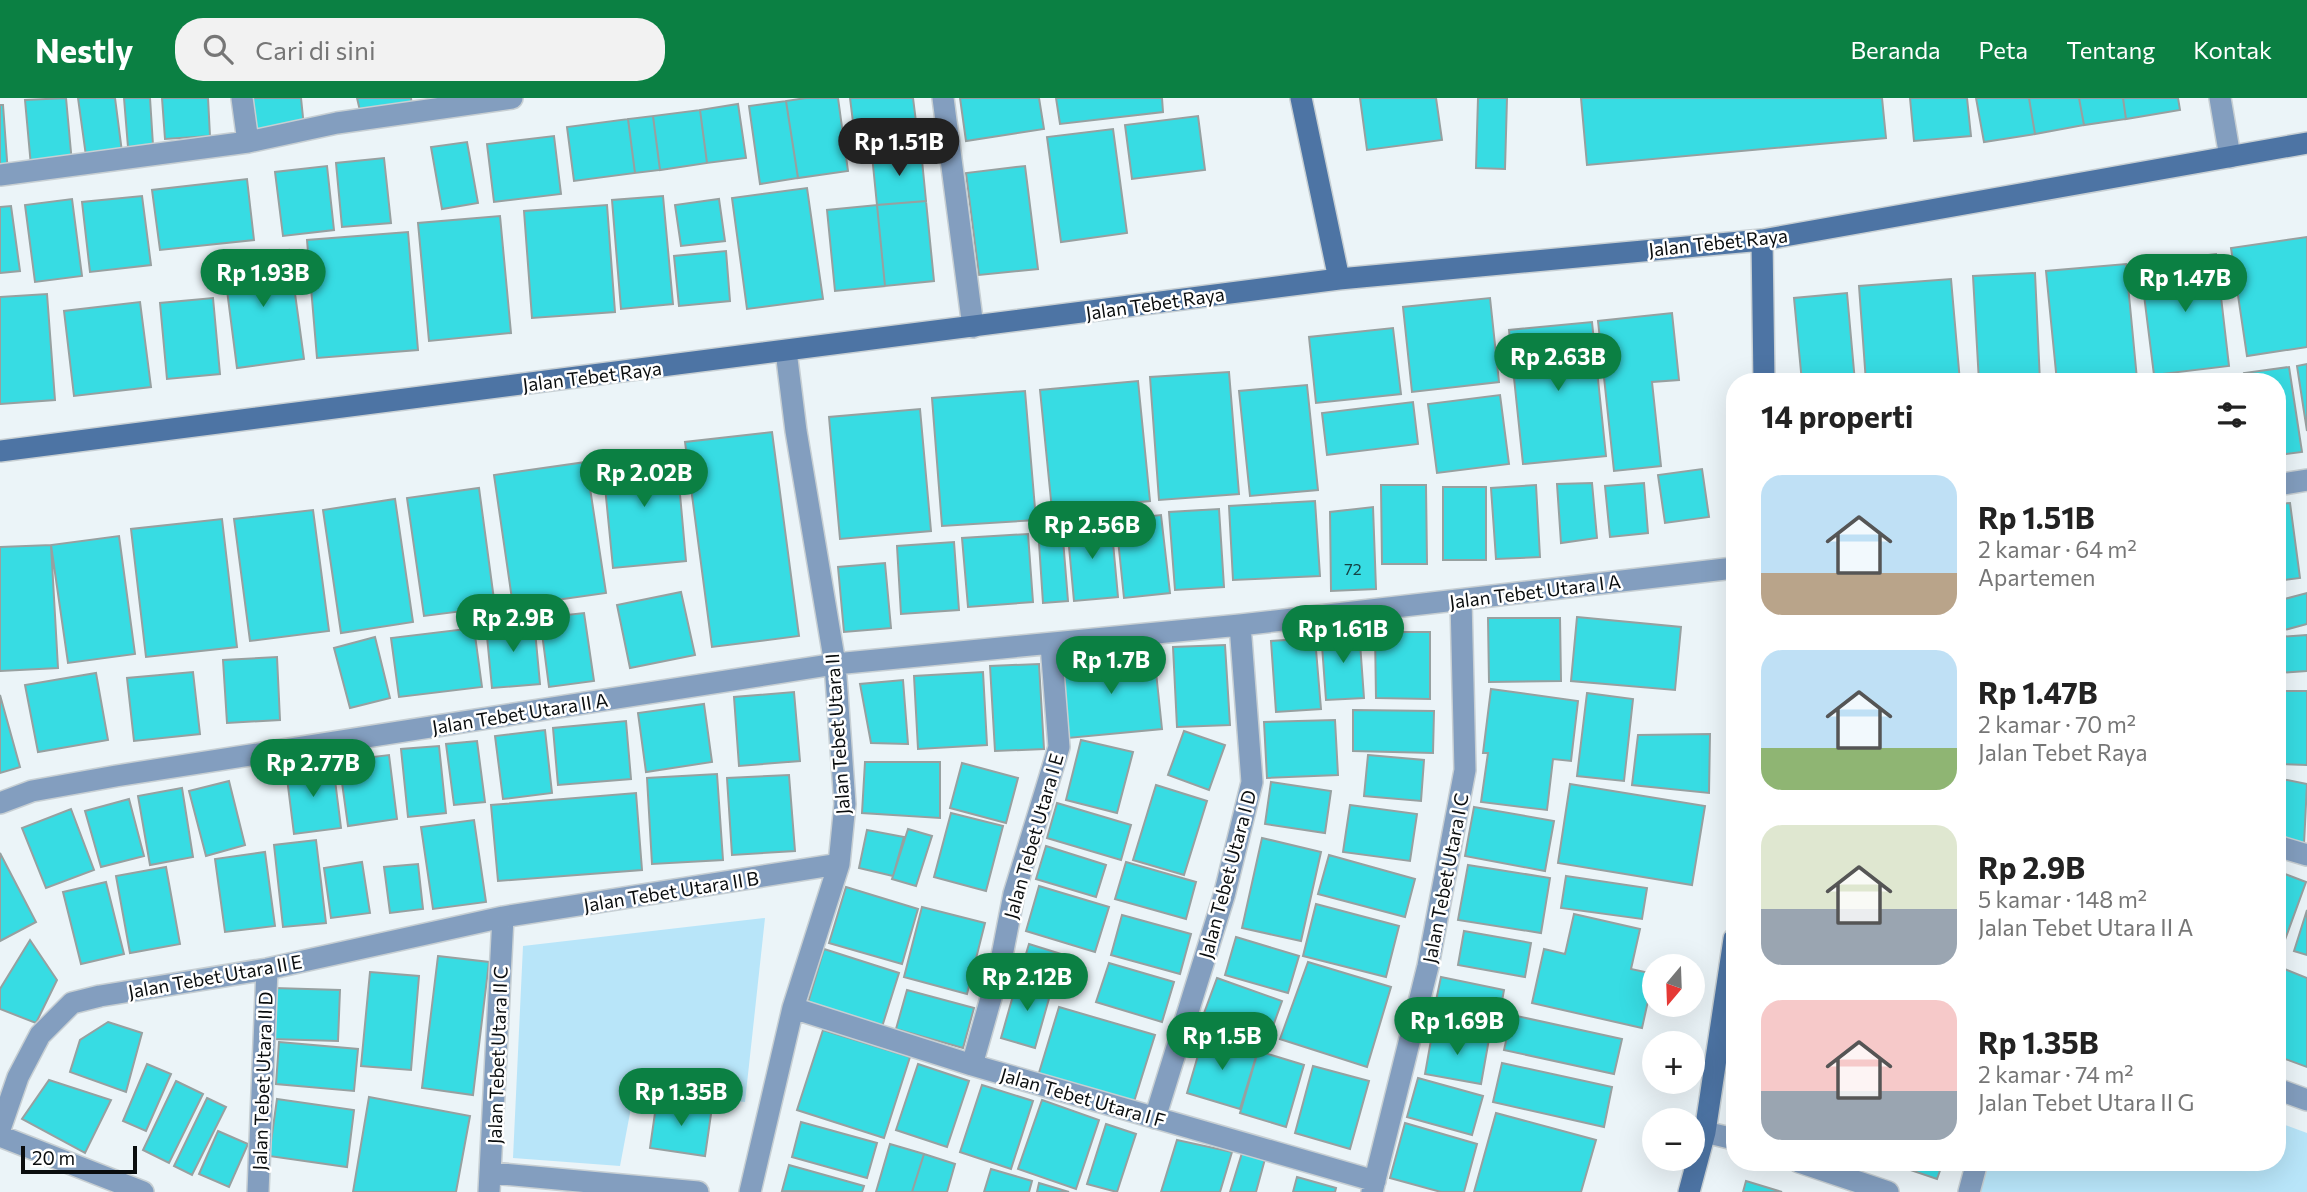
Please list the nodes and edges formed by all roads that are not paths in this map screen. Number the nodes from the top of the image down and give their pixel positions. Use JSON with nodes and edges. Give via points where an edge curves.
{"nodes":[{"id":1,"x":242,"y":98,"type":"edge"},
{"id":2,"x":512,"y":98,"type":"edge"},
{"id":3,"x":943,"y":98,"type":"edge"},
{"id":4,"x":1301,"y":98,"type":"edge"},
{"id":5,"x":2220,"y":98,"type":"edge"},
{"id":6,"x":248,"y":142,"type":"junction"},
{"id":7,"x":2307,"y":143,"type":"edge"},
{"id":8,"x":2230,"y":157,"type":"junction"},
{"id":9,"x":0,"y":175,"type":"edge"},
{"id":10,"x":1762,"y":240,"type":"junction"},
{"id":11,"x":1339,"y":279,"type":"junction"},
{"id":12,"x":973,"y":327,"type":"junction"},
{"id":13,"x":786,"y":352,"type":"junction"},
{"id":14,"x":1765,"y":373,"type":"edge"},
{"id":15,"x":0,"y":451,"type":"edge"},
{"id":16,"x":2307,"y":480,"type":"edge"},
{"id":17,"x":2286,"y":484,"type":"edge"},
{"id":18,"x":1726,"y":569,"type":"edge"},
{"id":19,"x":1461,"y":600,"type":"junction"},
{"id":20,"x":1240,"y":625,"type":"junction"},
{"id":21,"x":1051,"y":645,"type":"junction"},
{"id":22,"x":835,"y":664,"type":"junction"},
{"id":23,"x":0,"y":803,"type":"edge"},
{"id":24,"x":2286,"y":849,"type":"edge"},
{"id":25,"x":2307,"y":855,"type":"edge"},
{"id":26,"x":839,"y":864,"type":"junction"},
{"id":27,"x":503,"y":917,"type":"junction"},
{"id":28,"x":267,"y":969,"type":"junction"},
{"id":29,"x":1726,"y":994,"type":"edge"},
{"id":30,"x":793,"y":1008,"type":"junction"},
{"id":31,"x":972,"y":1065,"type":"junction"},
{"id":32,"x":2286,"y":1092,"type":"edge"},
{"id":33,"x":2307,"y":1100,"type":"edge"},
{"id":34,"x":1156,"y":1118,"type":"junction"},
{"id":35,"x":0,"y":1129,"type":"edge"},
{"id":36,"x":1706,"y":1132,"type":"junction"},
{"id":37,"x":0,"y":1136,"type":"edge"},
{"id":38,"x":1726,"y":1137,"type":"edge"},
{"id":39,"x":1826,"y":1171,"type":"edge"},
{"id":40,"x":1975,"y":1171,"type":"edge"},
{"id":41,"x":490,"y":1183,"type":"edge"},
{"id":42,"x":1374,"y":1186,"type":"edge"},
{"id":43,"x":143,"y":1192,"type":"edge"},
{"id":44,"x":258,"y":1192,"type":"edge"},
{"id":45,"x":696,"y":1192,"type":"edge"},
{"id":46,"x":750,"y":1192,"type":"edge"},
{"id":47,"x":1689,"y":1192,"type":"edge"},
{"id":48,"x":1888,"y":1192,"type":"edge"},
{"id":49,"x":1969,"y":1192,"type":"edge"}],
"edges":[{"from":1,"to":6,"type":"street"},
{"from":2,"to":6,"type":"street","via":[[337,123]]},
{"from":3,"to":12,"type":"street"},
{"from":4,"to":11,"type":"main road"},
{"from":5,"to":8,"type":"street"},
{"from":6,"to":9,"type":"street"},
{"from":7,"to":8,"type":"main road","name":"Jalan Tebet Raya"},
{"from":8,"to":10,"type":"main road","name":"Jalan Tebet Raya"},
{"from":10,"to":11,"type":"main road","name":"Jalan Tebet Raya"},
{"from":10,"to":14,"type":"main road"},
{"from":11,"to":12,"type":"main road","name":"Jalan Tebet Raya"},
{"from":12,"to":13,"type":"main road","name":"Jalan Tebet Raya"},
{"from":13,"to":15,"type":"main road","name":"Jalan Tebet Raya"},
{"from":13,"to":22,"type":"street","name":"Jalan Tebet Utara II"},
{"from":16,"to":17,"type":"street"},
{"from":18,"to":19,"type":"street","name":"Jalan Tebet Utara I A"},
{"from":19,"to":20,"type":"street","name":"Jalan Tebet Utara I A"},
{"from":19,"to":42,"type":"street","name":"Jalan Tebet Utara I C","via":[[1465,771],[1428,965]]},
{"from":20,"to":21,"type":"street","name":"Jalan Tebet Utara I A"},
{"from":20,"to":34,"type":"street","name":"Jalan Tebet Utara I D","via":[[1252,782],[1224,896]]},
{"from":21,"to":22,"type":"street","name":"Jalan Tebet Utara I A"},
{"from":21,"to":31,"type":"street","name":"Jalan Tebet Utara I E","via":[[1059,747],[1014,894],[1000,966]]},
{"from":22,"to":23,"type":"street","name":"Jalan Tebet Utara II A","via":[[116,776]]},
{"from":22,"to":26,"type":"street","name":"Jalan Tebet Utara II","via":[[845,804]]},
{"from":24,"to":25,"type":"street"},
{"from":26,"to":27,"type":"street","name":"Jalan Tebet Utara II B"},
{"from":26,"to":30,"type":"street","name":"Jalan Tebet Utara II"},
{"from":27,"to":28,"type":"street","name":"Jalan Tebet Utara II E"},
{"from":27,"to":41,"type":"street","name":"Jalan Tebet Utara II C"},
{"from":28,"to":35,"type":"street","name":"Jalan Tebet Utara II E","via":[[72,1003],[40,1035],[18,1077]]},
{"from":28,"to":44,"type":"street","name":"Jalan Tebet Utara II D"},
{"from":29,"to":36,"type":"main road"},
{"from":30,"to":31,"type":"street","name":"Jalan Tebet Utara I F"},
{"from":30,"to":46,"type":"street","name":"Jalan Tebet Utara II"},
{"from":31,"to":34,"type":"street","name":"Jalan Tebet Utara I F"},
{"from":32,"to":33,"type":"street"},
{"from":34,"to":42,"type":"street","name":"Jalan Tebet Utara I F"},
{"from":36,"to":38,"type":"street"},
{"from":36,"to":47,"type":"main road"},
{"from":37,"to":43,"type":"street"},
{"from":39,"to":48,"type":"street"},
{"from":40,"to":49,"type":"street"},
{"from":41,"to":45,"type":"street"}]}
